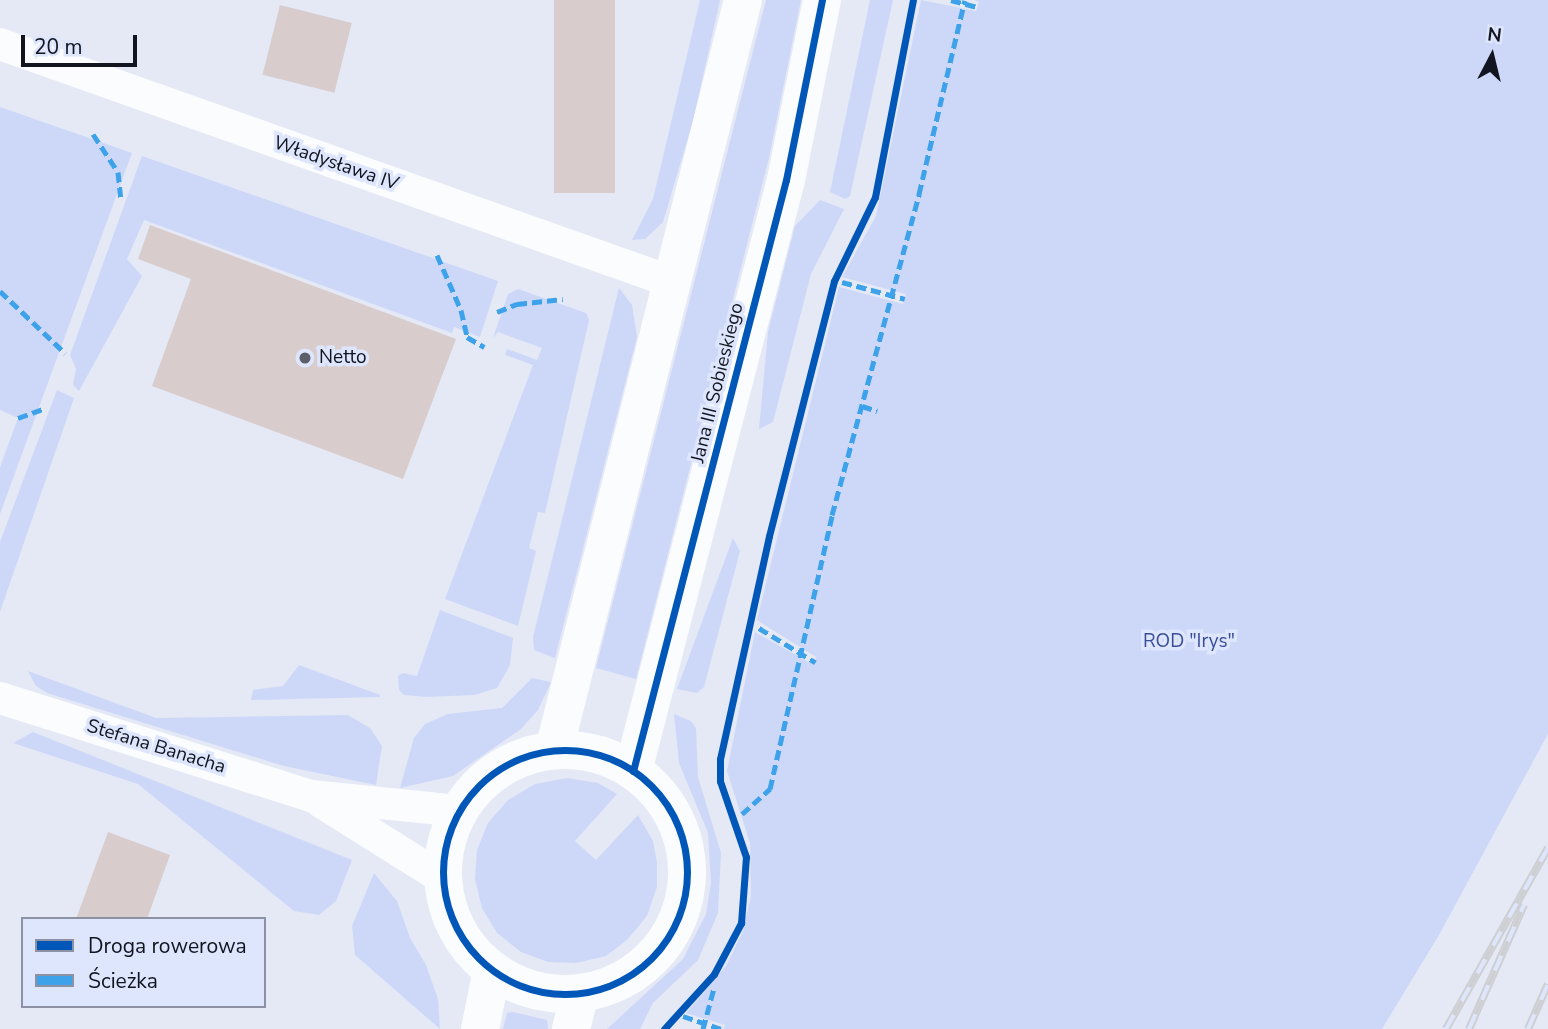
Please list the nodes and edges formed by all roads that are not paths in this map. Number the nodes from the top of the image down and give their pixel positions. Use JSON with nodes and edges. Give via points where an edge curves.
{"nodes":[{"id":1,"x":743,"y":0,"type":"edge"},
{"id":2,"x":822,"y":0,"type":"edge"},
{"id":3,"x":0,"y":44,"type":"edge"},
{"id":4,"x":673,"y":282,"type":"junction"},
{"id":5,"x":0,"y":698,"type":"edge"},
{"id":6,"x":554,"y":750,"type":"junction"},
{"id":7,"x":633,"y":771,"type":"junction"},
{"id":8,"x":311,"y":796,"type":"junction"},
{"id":9,"x":458,"y":811,"type":"junction"},
{"id":10,"x":442,"y":878,"type":"junction"},
{"id":11,"x":492,"y":970,"type":"junction"},
{"id":12,"x":575,"y":1012,"type":"edge"},
{"id":13,"x":480,"y":1029,"type":"edge"}],
"edges":[{"from":1,"to":4,"type":"street"},
{"from":2,"to":7,"type":"street","name":"Jana III Sobieskiego","via":[[786,180]]},
{"from":3,"to":4,"type":"street","name":"Władysława IV"},
{"from":4,"to":6,"type":"street"},
{"from":5,"to":8,"type":"street","name":"Stefana Banacha"},
{"from":6,"to":7,"type":"street","via":[[582,751]]},
{"from":6,"to":9,"type":"street","via":[[525,756],[498,769]]},
{"from":7,"to":12,"type":"street","via":[[658,792],[676,819],[685,851],[683,906],[662,947],[645,965]]},
{"from":8,"to":9,"type":"street","name":"Stefana Banacha"},
{"from":8,"to":10,"type":"street","name":"Stefana Banacha"},
{"from":9,"to":10,"type":"street","via":[[446,843]]},
{"from":10,"to":11,"type":"street","via":[[449,913],[466,945]]},
{"from":11,"to":12,"type":"street"},
{"from":11,"to":13,"type":"street"}]}
